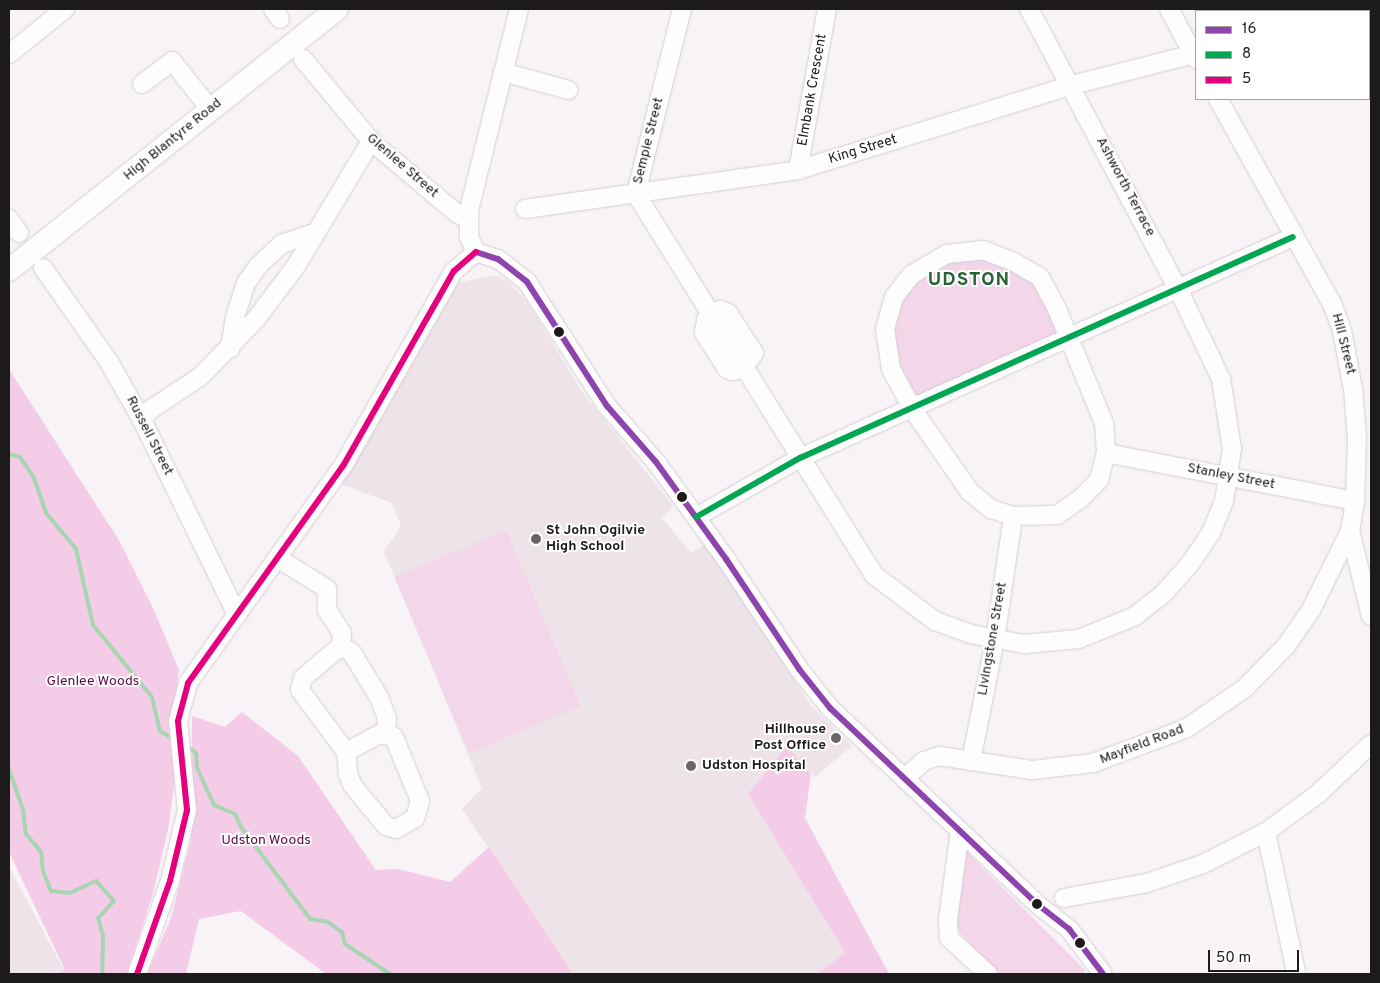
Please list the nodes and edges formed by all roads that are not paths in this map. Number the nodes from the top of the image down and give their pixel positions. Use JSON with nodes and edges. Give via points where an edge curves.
{"nodes":[{"id":1,"x":65,"y":9,"type":"edge"},
{"id":2,"x":337,"y":9,"type":"edge"},
{"id":3,"x":519,"y":9,"type":"edge"},
{"id":4,"x":682,"y":9,"type":"edge"},
{"id":5,"x":827,"y":9,"type":"edge"},
{"id":6,"x":1029,"y":9,"type":"edge"},
{"id":7,"x":1169,"y":9,"type":"edge"},
{"id":8,"x":9,"y":54,"type":"edge"},
{"id":9,"x":1195,"y":57,"type":"edge"},
{"id":10,"x":304,"y":59,"type":"dead end"},
{"id":11,"x":502,"y":72,"type":"junction"},
{"id":12,"x":142,"y":84,"type":"dead end"},
{"id":13,"x":1072,"y":85,"type":"junction"},
{"id":14,"x":569,"y":90,"type":"dead end"},
{"id":15,"x":1219,"y":100,"type":"edge"},
{"id":16,"x":211,"y":110,"type":"junction"},
{"id":17,"x":371,"y":141,"type":"junction"},
{"id":18,"x":798,"y":170,"type":"junction"},
{"id":19,"x":636,"y":194,"type":"junction"},
{"id":20,"x":525,"y":209,"type":"dead end"},
{"id":21,"x":9,"y":219,"type":"edge"},
{"id":22,"x":469,"y":220,"type":"junction"},
{"id":23,"x":316,"y":232,"type":"junction"},
{"id":24,"x":19,"y":233,"type":"dead end"},
{"id":25,"x":1293,"y":237,"type":"junction"},
{"id":26,"x":476,"y":252,"type":"junction"},
{"id":27,"x":43,"y":268,"type":"dead end"},
{"id":28,"x":9,"y":270,"type":"edge"},
{"id":29,"x":1178,"y":289,"type":"junction"},
{"id":30,"x":1070,"y":337,"type":"junction"},
{"id":31,"x":230,"y":349,"type":"junction"},
{"id":32,"x":913,"y":410,"type":"junction"},
{"id":33,"x":142,"y":420,"type":"junction"},
{"id":34,"x":1106,"y":453,"type":"junction"},
{"id":35,"x":800,"y":458,"type":"junction"},
{"id":36,"x":1229,"y":477,"type":"junction"},
{"id":37,"x":1355,"y":501,"type":"junction"},
{"id":38,"x":1013,"y":516,"type":"junction"},
{"id":39,"x":696,"y":517,"type":"junction"},
{"id":40,"x":1350,"y":531,"type":"junction"},
{"id":41,"x":279,"y":559,"type":"junction"},
{"id":42,"x":237,"y":615,"type":"junction"},
{"id":43,"x":1371,"y":616,"type":"edge"},
{"id":44,"x":995,"y":640,"type":"junction"},
{"id":45,"x":341,"y":646,"type":"junction"},
{"id":46,"x":386,"y":734,"type":"junction"},
{"id":47,"x":1371,"y":744,"type":"edge"},
{"id":48,"x":346,"y":752,"type":"junction"},
{"id":49,"x":971,"y":761,"type":"junction"},
{"id":50,"x":905,"y":778,"type":"junction"},
{"id":51,"x":960,"y":831,"type":"junction"},
{"id":52,"x":1266,"y":832,"type":"junction"},
{"id":53,"x":1064,"y":898,"type":"dead end"},
{"id":54,"x":1296,"y":972,"type":"dead end"},
{"id":55,"x":137,"y":974,"type":"edge"},
{"id":56,"x":988,"y":974,"type":"edge"},
{"id":57,"x":1103,"y":974,"type":"edge"}],
"edges":[{"from":1,"to":8,"type":"street"},
{"from":2,"to":16,"type":"main road","name":"High Blantyre Road"},
{"from":3,"to":11,"type":"street"},
{"from":4,"to":19,"type":"street","name":"Sempie Street"},
{"from":5,"to":18,"type":"street","name":"Elmbank Crescent"},
{"from":6,"to":13,"type":"street"},
{"from":7,"to":9,"type":"street"},
{"from":9,"to":13,"type":"street","name":"King Street"},
{"from":10,"to":17,"type":"street","name":"Glenlee Street"},
{"from":11,"to":14,"type":"street"},
{"from":11,"to":22,"type":"street"},
{"from":12,"to":16,"type":"street","via":[[172,61]]},
{"from":13,"to":18,"type":"street","name":"King Street"},
{"from":13,"to":29,"type":"street","name":"Ashworth Terrace"},
{"from":15,"to":25,"type":"street","name":"Hill Street"},
{"from":16,"to":28,"type":"main road","name":"High Blantyre Road"},
{"from":17,"to":22,"type":"street","name":"Glenlee Street","via":[[454,212]]},
{"from":17,"to":23,"type":"street"},
{"from":18,"to":19,"type":"street","name":"King Street"},
{"from":19,"to":20,"type":"street","name":"King Street"},
{"from":19,"to":35,"type":"street","name":"Sempie Street"},
{"from":21,"to":24,"type":"street"},
{"from":22,"to":26,"type":"street","via":[[469,237]]},
{"from":23,"to":31,"type":"street","via":[[296,266]]},
{"from":23,"to":31,"type":"street","via":[[282,244],[258,266],[246,283],[235,317]]},
{"from":25,"to":29,"type":"street"},
{"from":25,"to":37,"type":"street","name":"Hill Street","via":[[1333,306],[1342,331],[1355,418]]},
{"from":26,"to":39,"type":"street","via":[[498,259],[527,282],[607,406],[656,462]]},
{"from":26,"to":41,"type":"street","via":[[454,271],[343,466]]},
{"from":27,"to":33,"type":"street","name":"Russell Street","via":[[104,354]]},
{"from":29,"to":30,"type":"street"},
{"from":29,"to":36,"type":"street","name":"Ashworth Terrace","via":[[1221,379],[1232,449]]},
{"from":30,"to":32,"type":"street"},
{"from":30,"to":32,"type":"street","via":[[1040,277],[1012,260],[983,250],[947,254],[911,275],[894,297],[885,329],[890,369]]},
{"from":30,"to":34,"type":"street","via":[[1104,423]]},
{"from":31,"to":33,"type":"street","via":[[201,376],[150,410]]},
{"from":32,"to":35,"type":"street"},
{"from":32,"to":38,"type":"street","via":[[970,492],[991,509]]},
{"from":33,"to":42,"type":"street","name":"Russell Street"},
{"from":34,"to":36,"type":"street","name":"Stanley Street"},
{"from":34,"to":38,"type":"street","via":[[1098,480],[1080,499],[1057,515]]},
{"from":35,"to":39,"type":"street"},
{"from":35,"to":44,"type":"street","name":"Sempie Street","via":[[874,575],[935,621]]},
{"from":36,"to":37,"type":"street","name":"Stanley Street"},
{"from":36,"to":44,"type":"street","name":"Ashworth Terrace","via":[[1211,533],[1190,564],[1163,594],[1135,616],[1079,639],[1024,644]]},
{"from":37,"to":40,"type":"street","name":"Hill Street"},
{"from":38,"to":44,"type":"street","name":"Livingstone Street"},
{"from":39,"to":50,"type":"street","via":[[825,701]]},
{"from":40,"to":43,"type":"street","name":"Hill Street"},
{"from":40,"to":49,"type":"street","name":"Mayfield Road","via":[[1311,610],[1286,646],[1245,688],[1188,728],[1093,763],[1033,770]]},
{"from":41,"to":42,"type":"street"},
{"from":41,"to":45,"type":"street","via":[[327,589],[327,610],[342,634]]},
{"from":42,"to":55,"type":"street","via":[[188,683],[178,720],[187,810],[170,881]]},
{"from":44,"to":49,"type":"street","name":"Livingstone Street"},
{"from":45,"to":46,"type":"street","via":[[352,653],[379,697],[387,719]]},
{"from":45,"to":48,"type":"street","via":[[303,678],[300,690]]},
{"from":46,"to":48,"type":"street"},
{"from":46,"to":48,"type":"street","via":[[394,737],[420,801],[415,818],[405,827],[386,826],[353,786]]},
{"from":47,"to":52,"type":"street","via":[[1319,793]]},
{"from":49,"to":50,"type":"street","name":"Mayfield Road","via":[[939,756],[924,761]]},
{"from":50,"to":51,"type":"street"},
{"from":51,"to":56,"type":"street","via":[[948,920],[949,938]]},
{"from":51,"to":57,"type":"street","via":[[1069,929]]},
{"from":52,"to":53,"type":"street","via":[[1203,864],[1148,883]]},
{"from":52,"to":54,"type":"street"}]}
